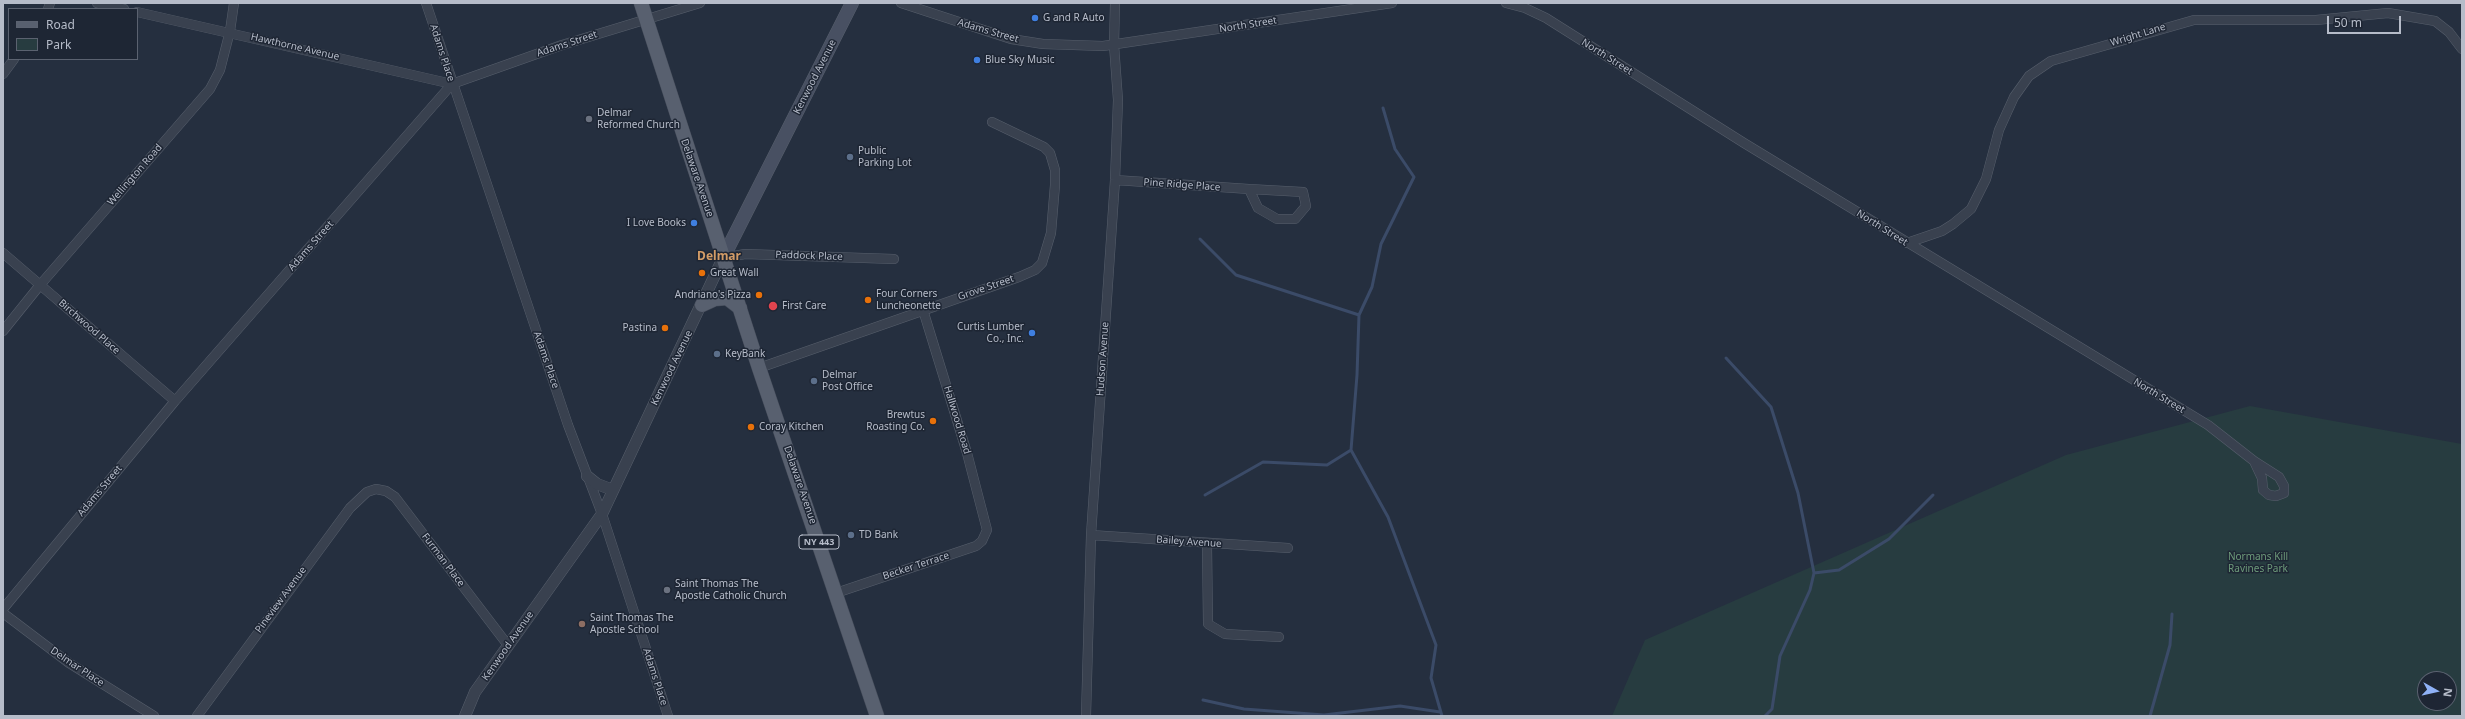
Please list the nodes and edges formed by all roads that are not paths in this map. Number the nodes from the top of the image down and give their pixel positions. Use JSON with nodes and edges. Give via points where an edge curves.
{"nodes":[{"id":1,"x":97,"y":3,"type":"edge"},
{"id":2,"x":234,"y":3,"type":"edge"},
{"id":3,"x":426,"y":3,"type":"edge"},
{"id":4,"x":641,"y":3,"type":"edge"},
{"id":5,"x":700,"y":3,"type":"edge"},
{"id":6,"x":852,"y":3,"type":"edge"},
{"id":7,"x":901,"y":3,"type":"edge"},
{"id":8,"x":1115,"y":3,"type":"edge"},
{"id":9,"x":1392,"y":3,"type":"edge"},
{"id":10,"x":1506,"y":3,"type":"edge"},
{"id":11,"x":120,"y":8,"type":"edge"},
{"id":12,"x":138,"y":12,"type":"edge"},
{"id":13,"x":646,"y":20,"type":"junction"},
{"id":14,"x":230,"y":31,"type":"junction"},
{"id":15,"x":1114,"y":45,"type":"junction"},
{"id":16,"x":1103,"y":46,"type":"joint"},
{"id":17,"x":2462,"y":48,"type":"edge"},
{"id":18,"x":13,"y":60,"type":"edge"},
{"id":19,"x":3,"y":74,"type":"edge"},
{"id":20,"x":452,"y":84,"type":"junction"},
{"id":21,"x":992,"y":122,"type":"dead end"},
{"id":22,"x":1116,"y":180,"type":"junction"},
{"id":23,"x":1249,"y":189,"type":"junction"},
{"id":24,"x":1906,"y":243,"type":"junction"},
{"id":25,"x":3,"y":253,"type":"edge"},
{"id":26,"x":723,"y":258,"type":"junction"},
{"id":27,"x":894,"y":258,"type":"dead end"},
{"id":28,"x":40,"y":285,"type":"junction"},
{"id":29,"x":702,"y":305,"type":"junction"},
{"id":30,"x":740,"y":308,"type":"junction"},
{"id":31,"x":923,"y":310,"type":"junction"},
{"id":32,"x":3,"y":331,"type":"edge"},
{"id":33,"x":759,"y":368,"type":"junction"},
{"id":34,"x":175,"y":401,"type":"junction"},
{"id":35,"x":2254,"y":461,"type":"dead end"},
{"id":36,"x":587,"y":476,"type":"junction"},
{"id":37,"x":371,"y":490,"type":"joint"},
{"id":38,"x":613,"y":490,"type":"junction"},
{"id":39,"x":602,"y":514,"type":"junction"},
{"id":40,"x":987,"y":530,"type":"joint"},
{"id":41,"x":1091,"y":535,"type":"junction"},
{"id":42,"x":1207,"y":544,"type":"junction"},
{"id":43,"x":1288,"y":548,"type":"dead end"},
{"id":44,"x":836,"y":593,"type":"junction"},
{"id":45,"x":3,"y":608,"type":"edge"},
{"id":46,"x":3,"y":613,"type":"edge"},
{"id":47,"x":1279,"y":637,"type":"dead end"},
{"id":48,"x":507,"y":644,"type":"junction"},
{"id":49,"x":154,"y":716,"type":"edge"},
{"id":50,"x":197,"y":716,"type":"edge"},
{"id":51,"x":465,"y":716,"type":"edge"},
{"id":52,"x":668,"y":716,"type":"edge"},
{"id":53,"x":877,"y":716,"type":"edge"},
{"id":54,"x":1086,"y":716,"type":"edge"}],
"edges":[{"from":1,"to":11,"type":"street"},
{"from":2,"to":14,"type":"street","name":"Wellington Road"},
{"from":3,"to":20,"type":"street","name":"Adams Place"},
{"from":4,"to":13,"type":"main road","name":"Delaware Avenue","number":"NY 443"},
{"from":5,"to":13,"type":"street","name":"Adams Street"},
{"from":6,"to":26,"type":"main road","name":"Kenwood Avenue"},
{"from":7,"to":16,"type":"street","name":"Adams Street","via":[[1011,39],[1043,44]]},
{"from":8,"to":15,"type":"street","name":"Hudson Avenue"},
{"from":9,"to":15,"type":"street","name":"North Street"},
{"from":10,"to":24,"type":"street","name":"North Street","via":[[1546,18]]},
{"from":12,"to":14,"type":"street","name":"Hawthorne Avenue"},
{"from":13,"to":20,"type":"street","name":"Adams Street","via":[[562,45]]},
{"from":13,"to":26,"type":"main road","name":"Delaware Avenue","number":"NY 443"},
{"from":14,"to":20,"type":"street","name":"Hawthorne Avenue"},
{"from":14,"to":28,"type":"street","name":"Wellington Road","via":[[220,70],[210,88]]},
{"from":15,"to":16,"type":"street","name":"North Street"},
{"from":15,"to":22,"type":"street","name":"Hudson Avenue","via":[[1118,100]]},
{"from":17,"to":24,"type":"street","name":"Wright Lane","via":[[2435,21],[2388,13],[2316,20],[2194,20],[2051,61],[2029,76],[2014,97],[1999,130],[1986,179],[1971,208],[1942,231]]},
{"from":18,"to":19,"type":"street"},
{"from":20,"to":34,"type":"street","name":"Adams Street"},
{"from":20,"to":36,"type":"street","name":"Adams Place"},
{"from":21,"to":31,"type":"street","name":"Grove Street","via":[[1044,147],[1050,153],[1055,170],[1055,185],[1047,254],[1034,270]]},
{"from":22,"to":23,"type":"street","name":"Pine Ridge Place"},
{"from":22,"to":41,"type":"street","name":"Hudson Avenue"},
{"from":23,"to":23,"type":"street","name":"Pine Ridge Place","via":[[1258,208],[1277,219],[1295,219],[1306,206],[1302,192]]},
{"from":24,"to":35,"type":"street","name":"North Street","via":[[2208,425]]},
{"from":25,"to":28,"type":"street","name":"Birchwood Place"},
{"from":26,"to":27,"type":"street","name":"Paddock Place","via":[[744,254]]},
{"from":26,"to":29,"type":"street","name":"Kenwood Avenue"},
{"from":26,"to":30,"type":"main road","name":"Delaware Avenue","number":"NY 443"},
{"from":28,"to":32,"type":"street","name":"Wellington Road"},
{"from":28,"to":34,"type":"street","name":"Birchwood Place"},
{"from":29,"to":30,"type":"main road","via":[[716,299],[727,298]]},
{"from":29,"to":38,"type":"street","name":"Kenwood Avenue"},
{"from":30,"to":33,"type":"main road","name":"Delaware Avenue","number":"NY 443"},
{"from":31,"to":33,"type":"street","name":"Grove Street"},
{"from":31,"to":40,"type":"street","name":"Hallwood Road","via":[[967,453]]},
{"from":33,"to":44,"type":"main road","name":"Delaware Avenue","number":"NY 443"},
{"from":34,"to":45,"type":"street","name":"Adams Street"},
{"from":36,"to":38,"type":"street"},
{"from":36,"to":39,"type":"street","name":"Adams Place"},
{"from":37,"to":48,"type":"street","name":"Furman Place","via":[[386,491],[395,497]]},
{"from":37,"to":50,"type":"street","name":"Pineview Avenue","via":[[350,508]]},
{"from":38,"to":39,"type":"street","name":"Kenwood Avenue"},
{"from":39,"to":48,"type":"street","name":"Kenwood Avenue"},
{"from":39,"to":52,"type":"street","name":"Adams Place"},
{"from":40,"to":44,"type":"street","name":"Becker Terrace","via":[[982,541],[976,546]]},
{"from":41,"to":42,"type":"street","name":"Bailey Avenue"},
{"from":41,"to":54,"type":"street","name":"Hudson Avenue"},
{"from":42,"to":43,"type":"street","name":"Bailey Avenue"},
{"from":42,"to":47,"type":"street","via":[[1208,624],[1226,634]]},
{"from":44,"to":53,"type":"main road","name":"Delaware Avenue","number":"NY 443"},
{"from":46,"to":49,"type":"street","name":"Delmar Place","via":[[69,663]]},
{"from":48,"to":51,"type":"street","name":"Kenwood Avenue","via":[[476,692]]}]}
